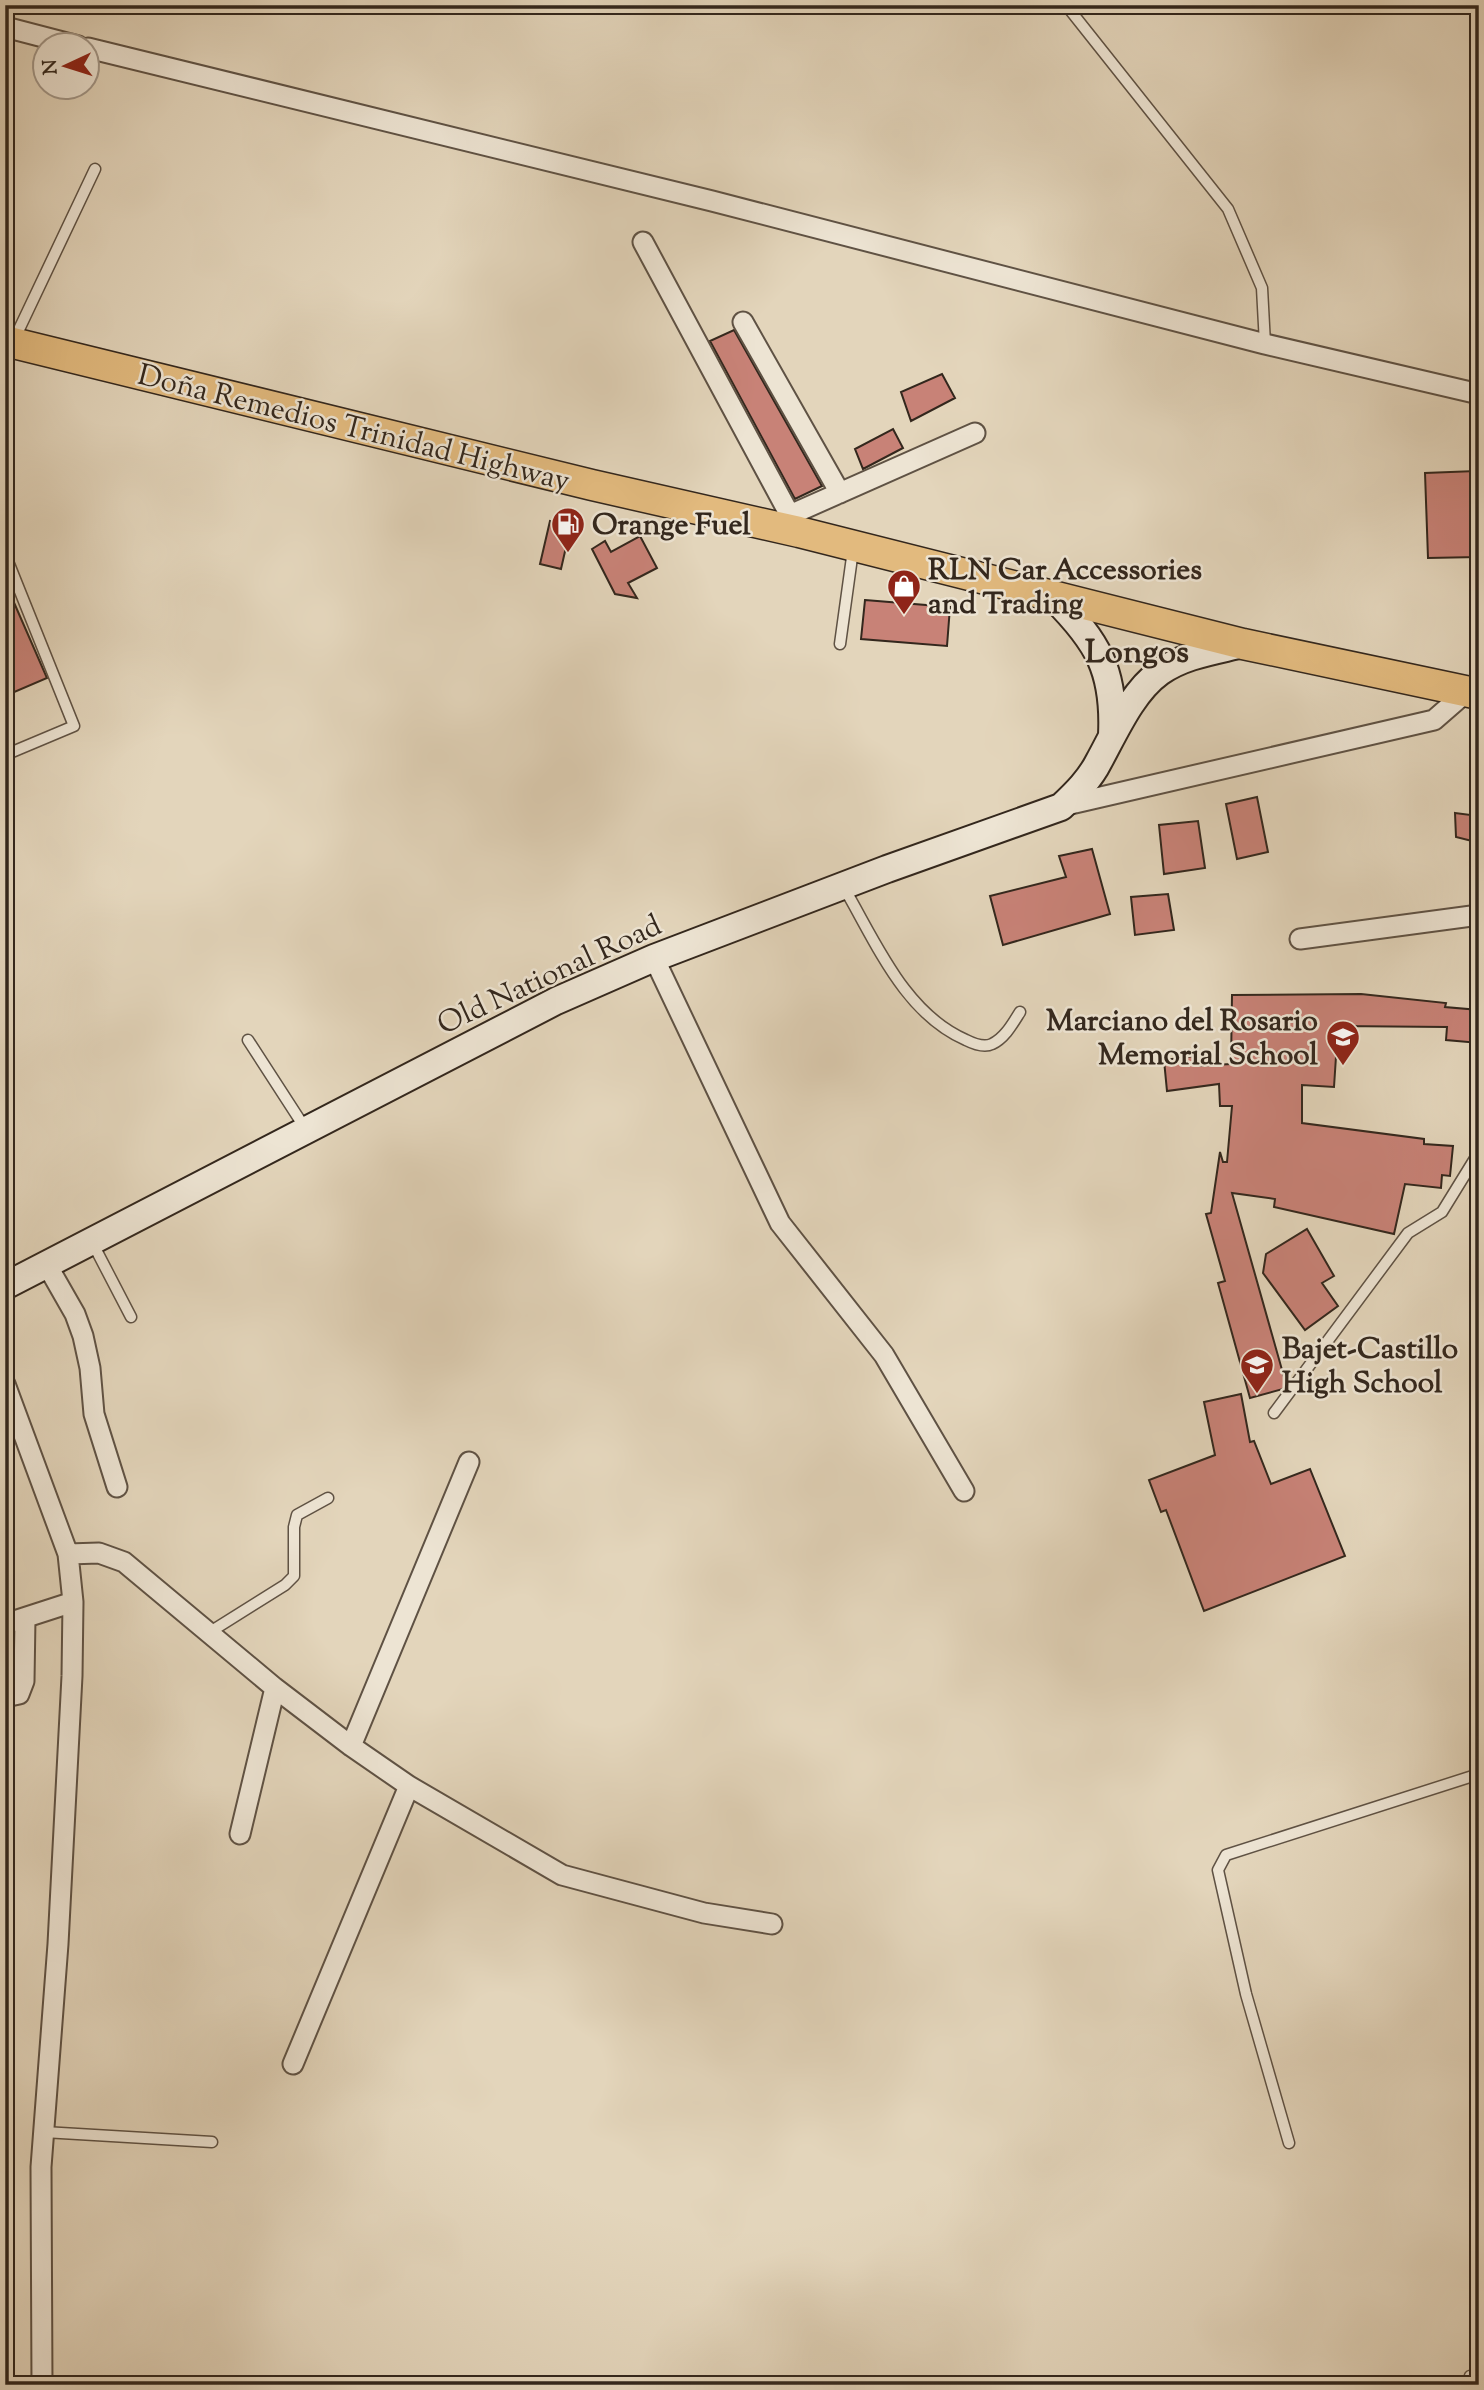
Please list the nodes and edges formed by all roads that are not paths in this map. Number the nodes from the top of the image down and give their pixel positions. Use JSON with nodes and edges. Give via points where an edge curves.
{"nodes":[{"id":1,"x":1066,"y":5,"type":"edge"},
{"id":2,"x":5,"y":27,"type":"edge"},
{"id":3,"x":32,"y":34,"type":"edge"},
{"id":4,"x":102,"y":51,"type":"edge"},
{"id":5,"x":95,"y":169,"type":"dead end"},
{"id":6,"x":643,"y":242,"type":"dead end"},
{"id":7,"x":743,"y":322,"type":"dead end"},
{"id":8,"x":9,"y":342,"type":"edge"},
{"id":9,"x":1265,"y":344,"type":"junction"},
{"id":10,"x":1479,"y":394,"type":"edge"},
{"id":11,"x":975,"y":433,"type":"dead end"},
{"id":12,"x":840,"y":493,"type":"junction"},
{"id":13,"x":794,"y":523,"type":"junction"},
{"id":14,"x":853,"y":546,"type":"junction"},
{"id":15,"x":5,"y":554,"type":"edge"},
{"id":16,"x":1054,"y":598,"type":"junction"},
{"id":17,"x":840,"y":644,"type":"dead end"},
{"id":18,"x":1243,"y":644,"type":"junction"},
{"id":19,"x":1472,"y":694,"type":"edge"},
{"id":20,"x":1112,"y":735,"type":"junction"},
{"id":21,"x":5,"y":755,"type":"edge"},
{"id":22,"x":1061,"y":807,"type":"junction"},
{"id":23,"x":843,"y":886,"type":"junction"},
{"id":24,"x":1479,"y":915,"type":"edge"},
{"id":25,"x":1300,"y":939,"type":"dead end"},
{"id":26,"x":654,"y":958,"type":"junction"},
{"id":27,"x":1020,"y":1012,"type":"dead end"},
{"id":28,"x":248,"y":1040,"type":"dead end"},
{"id":29,"x":307,"y":1132,"type":"junction"},
{"id":30,"x":1479,"y":1152,"type":"edge"},
{"id":31,"x":92,"y":1242,"type":"junction"},
{"id":32,"x":47,"y":1265,"type":"junction"},
{"id":33,"x":5,"y":1286,"type":"edge"},
{"id":34,"x":131,"y":1317,"type":"dead end"},
{"id":35,"x":5,"y":1384,"type":"edge"},
{"id":36,"x":1274,"y":1413,"type":"dead end"},
{"id":37,"x":469,"y":1462,"type":"dead end"},
{"id":38,"x":117,"y":1487,"type":"dead end"},
{"id":39,"x":964,"y":1491,"type":"dead end"},
{"id":40,"x":328,"y":1497,"type":"dead end"},
{"id":41,"x":68,"y":1554,"type":"junction"},
{"id":42,"x":73,"y":1602,"type":"junction"},
{"id":43,"x":25,"y":1618,"type":"junction"},
{"id":44,"x":5,"y":1623,"type":"edge"},
{"id":45,"x":210,"y":1632,"type":"junction"},
{"id":46,"x":275,"y":1688,"type":"junction"},
{"id":47,"x":5,"y":1696,"type":"edge"},
{"id":48,"x":351,"y":1746,"type":"junction"},
{"id":49,"x":1479,"y":1774,"type":"edge"},
{"id":50,"x":409,"y":1786,"type":"junction"},
{"id":51,"x":240,"y":1834,"type":"dead end"},
{"id":52,"x":772,"y":1924,"type":"dead end"},
{"id":53,"x":293,"y":2064,"type":"dead end"},
{"id":54,"x":44,"y":2132,"type":"junction"},
{"id":55,"x":212,"y":2142,"type":"dead end"},
{"id":56,"x":1289,"y":2143,"type":"dead end"},
{"id":57,"x":42,"y":2385,"type":"edge"}],
"edges":[{"from":1,"to":9,"type":"lane","via":[[1228,209],[1262,288]]},
{"from":2,"to":3,"type":"street"},
{"from":4,"to":9,"type":"street","via":[[712,201]]},
{"from":5,"to":8,"type":"lane"},
{"from":6,"to":13,"type":"street"},
{"from":7,"to":12,"type":"street"},
{"from":8,"to":13,"type":"main road","name":"Doña Remedios Trinidad Highway","via":[[592,485]]},
{"from":9,"to":10,"type":"street"},
{"from":11,"to":12,"type":"street"},
{"from":12,"to":13,"type":"street"},
{"from":13,"to":14,"type":"main road","name":"Doña Remedios Trinidad Highway"},
{"from":14,"to":16,"type":"main road","name":"Doña Remedios Trinidad Highway"},
{"from":14,"to":17,"type":"lane"},
{"from":15,"to":21,"type":"lane","via":[[74,726]]},
{"from":16,"to":18,"type":"main road","name":"Doña Remedios Trinidad Highway"},
{"from":16,"to":20,"type":"main road","name":"Old National Road","via":[[1097,647],[1110,682]]},
{"from":18,"to":19,"type":"main road","name":"Doña Remedios Trinidad Highway"},
{"from":18,"to":20,"type":"main road","name":"Old National Road","via":[[1194,655],[1160,672]]},
{"from":19,"to":22,"type":"street","via":[[1434,720]]},
{"from":20,"to":22,"type":"main road","name":"Old National Road","via":[[1081,788]]},
{"from":22,"to":23,"type":"main road","name":"Old National Road"},
{"from":23,"to":26,"type":"main road","name":"Old National Road"},
{"from":23,"to":27,"type":"lane","via":[[914,1002],[951,1034],[990,1045],[1004,1036]]},
{"from":24,"to":25,"type":"street"},
{"from":26,"to":29,"type":"main road","name":"Old National Road","via":[[556,1001]]},
{"from":26,"to":39,"type":"street","via":[[780,1223],[884,1355]]},
{"from":28,"to":29,"type":"lane"},
{"from":29,"to":31,"type":"main road","name":"Old National Road"},
{"from":30,"to":36,"type":"lane","via":[[1442,1212],[1408,1233]]},
{"from":31,"to":32,"type":"main road","name":"Old National Road"},
{"from":31,"to":34,"type":"lane"},
{"from":32,"to":33,"type":"main road","name":"Old National Road"},
{"from":32,"to":38,"type":"street","via":[[83,1336],[94,1414]]},
{"from":35,"to":41,"type":"street"},
{"from":37,"to":48,"type":"street"},
{"from":40,"to":45,"type":"lane","via":[[297,1515],[293,1576],[285,1586]]},
{"from":41,"to":42,"type":"street"},
{"from":41,"to":45,"type":"street","via":[[99,1553],[124,1562]]},
{"from":42,"to":43,"type":"street"},
{"from":42,"to":54,"type":"street","via":[[59,1931]]},
{"from":43,"to":44,"type":"street"},
{"from":43,"to":47,"type":"street","via":[[23,1681],[19,1694]]},
{"from":45,"to":46,"type":"street"},
{"from":46,"to":48,"type":"street"},
{"from":46,"to":51,"type":"street"},
{"from":48,"to":50,"type":"street"},
{"from":49,"to":56,"type":"lane","via":[[1226,1855],[1218,1870],[1246,1994]]},
{"from":50,"to":52,"type":"street","via":[[562,1875],[704,1913]]},
{"from":50,"to":53,"type":"street"},
{"from":54,"to":55,"type":"lane"},
{"from":54,"to":57,"type":"street"}]}
